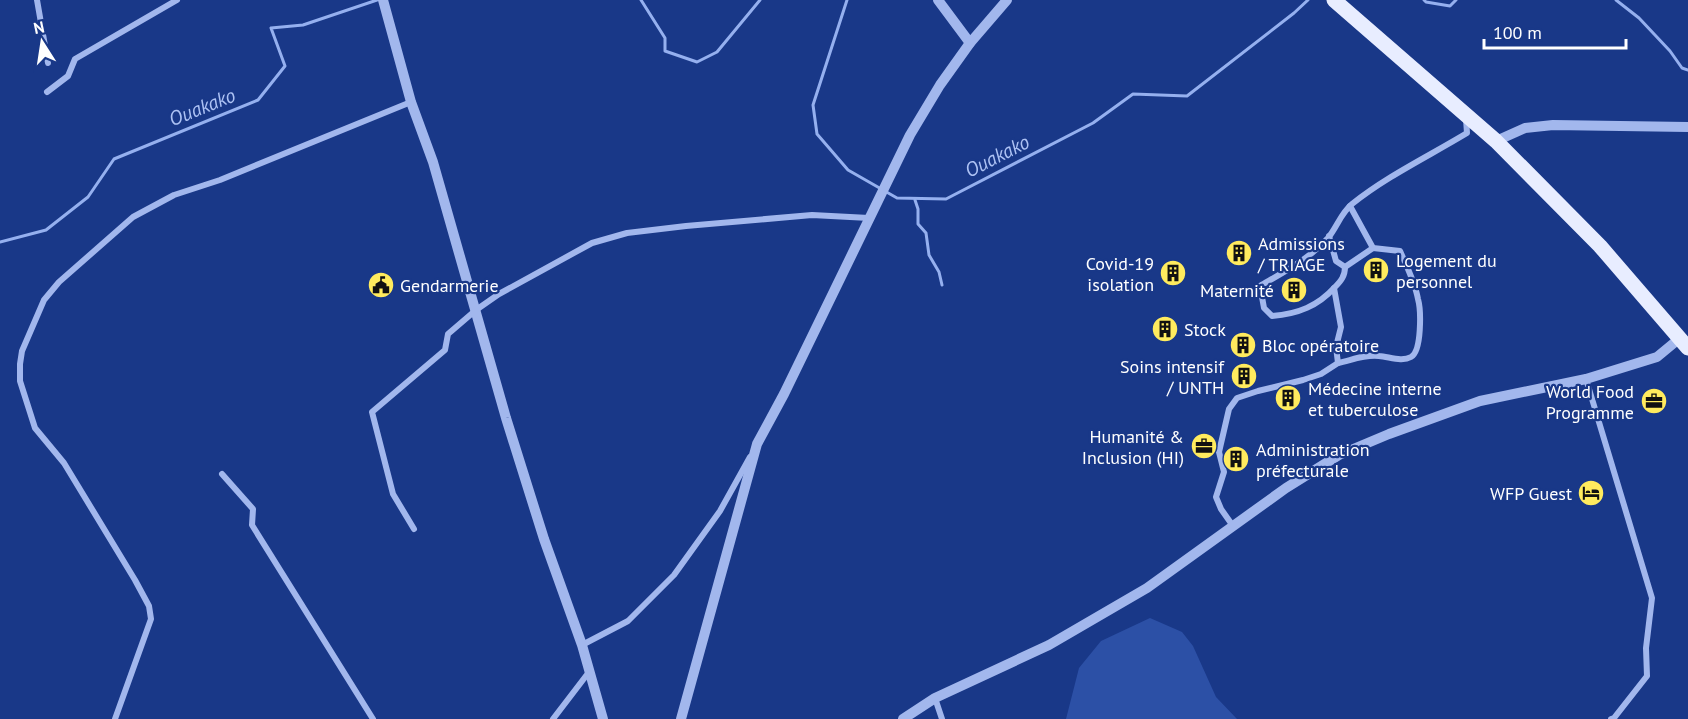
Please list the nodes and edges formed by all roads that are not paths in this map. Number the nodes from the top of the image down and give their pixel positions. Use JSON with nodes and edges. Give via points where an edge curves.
{"nodes":[{"id":1,"x":37,"y":0,"type":"edge"},
{"id":2,"x":177,"y":0,"type":"edge"},
{"id":3,"x":938,"y":0,"type":"edge"},
{"id":4,"x":1007,"y":0,"type":"edge"},
{"id":5,"x":1335,"y":2,"type":"edge"},
{"id":6,"x":384,"y":4,"type":"edge"},
{"id":7,"x":970,"y":43,"type":"junction"},
{"id":8,"x":48,"y":63,"type":"dead end"},
{"id":9,"x":47,"y":92,"type":"dead end"},
{"id":10,"x":411,"y":102,"type":"junction"},
{"id":11,"x":1466,"y":116,"type":"junction"},
{"id":12,"x":1688,"y":127,"type":"edge"},
{"id":13,"x":1496,"y":141,"type":"junction"},
{"id":14,"x":1350,"y":206,"type":"junction"},
{"id":15,"x":869,"y":218,"type":"junction"},
{"id":16,"x":1329,"y":236,"type":"junction"},
{"id":17,"x":1373,"y":248,"type":"junction"},
{"id":18,"x":1345,"y":267,"type":"junction"},
{"id":19,"x":1334,"y":288,"type":"junction"},
{"id":20,"x":476,"y":310,"type":"junction"},
{"id":21,"x":1684,"y":343,"type":"edge"},
{"id":22,"x":1338,"y":363,"type":"junction"},
{"id":23,"x":1586,"y":379,"type":"junction"},
{"id":24,"x":757,"y":444,"type":"junction"},
{"id":25,"x":222,"y":474,"type":"dead end"},
{"id":26,"x":1233,"y":526,"type":"junction"},
{"id":27,"x":414,"y":529,"type":"dead end"},
{"id":28,"x":582,"y":645,"type":"junction"},
{"id":29,"x":589,"y":671,"type":"junction"},
{"id":30,"x":935,"y":698,"type":"junction"},
{"id":31,"x":115,"y":719,"type":"edge"},
{"id":32,"x":373,"y":719,"type":"edge"},
{"id":33,"x":553,"y":719,"type":"edge"},
{"id":34,"x":603,"y":719,"type":"edge"},
{"id":35,"x":681,"y":719,"type":"edge"},
{"id":36,"x":903,"y":719,"type":"edge"},
{"id":37,"x":942,"y":719,"type":"edge"},
{"id":38,"x":1613,"y":719,"type":"edge"}],
"edges":[{"from":1,"to":8,"type":"street"},
{"from":2,"to":9,"type":"street","via":[[75,59],[68,76]]},
{"from":3,"to":7,"type":"street"},
{"from":4,"to":7,"type":"street"},
{"from":5,"to":11,"type":"main road"},
{"from":6,"to":10,"type":"street"},
{"from":7,"to":15,"type":"street","via":[[939,85],[910,135]]},
{"from":10,"to":20,"type":"street","via":[[433,162]]},
{"from":10,"to":31,"type":"street","via":[[174,195],[133,217],[44,300],[20,364],[20,381],[35,428],[64,464],[149,606],[151,619]]},
{"from":11,"to":13,"type":"main road"},
{"from":11,"to":14,"type":"street","via":[[1467,133]]},
{"from":12,"to":13,"type":"street","via":[[1553,125],[1525,128]]},
{"from":13,"to":21,"type":"main road","via":[[1600,246]]},
{"from":14,"to":16,"type":"street"},
{"from":14,"to":17,"type":"street"},
{"from":15,"to":20,"type":"street","via":[[812,215],[627,233],[591,243]]},
{"from":15,"to":24,"type":"street"},
{"from":16,"to":18,"type":"street","via":[[1336,261]]},
{"from":16,"to":19,"type":"street","via":[[1309,256],[1260,286],[1260,294],[1264,308],[1272,316],[1280,316],[1311,308]]},
{"from":17,"to":18,"type":"street"},
{"from":17,"to":22,"type":"street","via":[[1400,251],[1412,277],[1419,301],[1417,352],[1402,359],[1371,355]]},
{"from":18,"to":19,"type":"street","via":[[1345,275]]},
{"from":19,"to":22,"type":"street","via":[[1341,327],[1336,346]]},
{"from":20,"to":27,"type":"street","via":[[448,334],[446,350],[372,412],[393,494]]},
{"from":20,"to":28,"type":"street","via":[[544,539]]},
{"from":21,"to":23,"type":"street","via":[[1657,357]]},
{"from":22,"to":26,"type":"street","via":[[1321,374],[1237,398],[1229,410],[1219,452],[1224,472],[1216,497]]},
{"from":23,"to":26,"type":"street","via":[[1480,401],[1389,434],[1339,455]]},
{"from":23,"to":38,"type":"street","via":[[1652,598],[1647,676]]},
{"from":24,"to":28,"type":"street","via":[[720,511],[674,575],[628,621]]},
{"from":24,"to":35,"type":"street"},
{"from":25,"to":32,"type":"street","via":[[253,509],[252,525]]},
{"from":26,"to":30,"type":"street","via":[[1147,588],[1049,645]]},
{"from":28,"to":29,"type":"street"},
{"from":29,"to":33,"type":"street"},
{"from":29,"to":34,"type":"street"},
{"from":30,"to":36,"type":"street"},
{"from":30,"to":37,"type":"street"}]}
